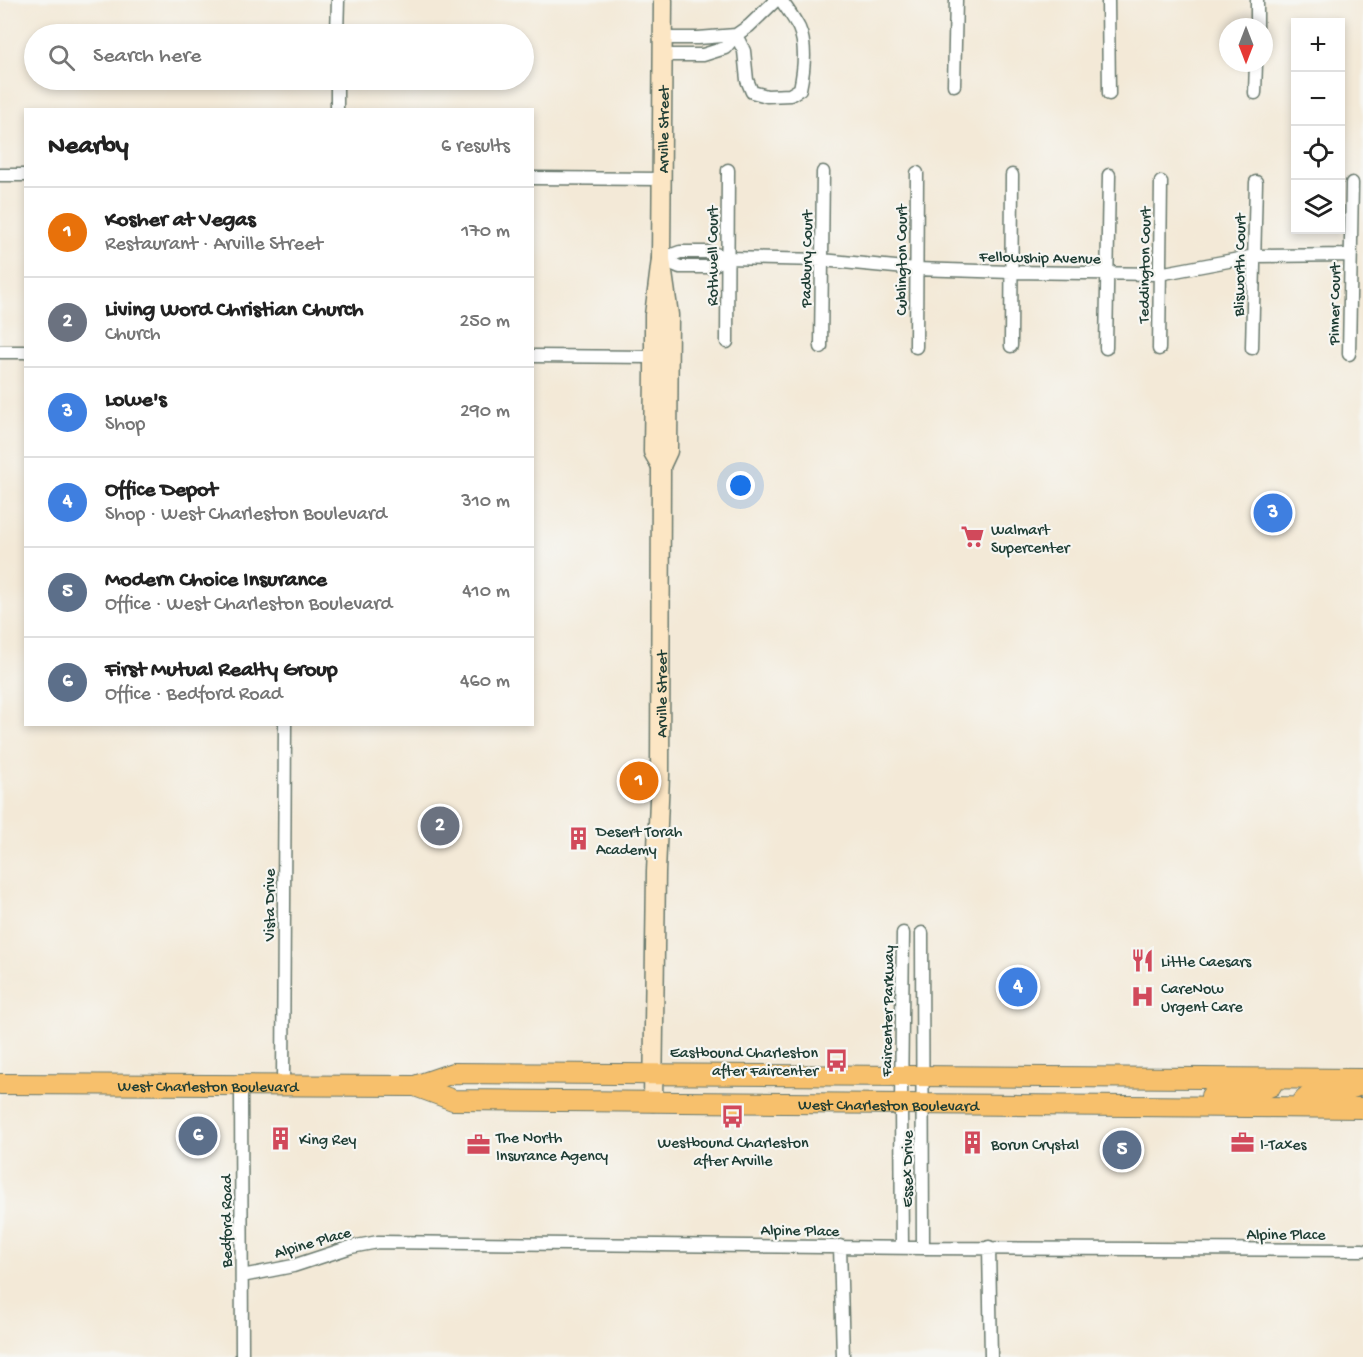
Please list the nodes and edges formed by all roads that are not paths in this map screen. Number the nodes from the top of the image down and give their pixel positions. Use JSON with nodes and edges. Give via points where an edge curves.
{"nodes":[{"id":1,"x":338,"y":0,"type":"edge"},
{"id":2,"x":663,"y":0,"type":"edge"},
{"id":3,"x":776,"y":0,"type":"edge"},
{"id":4,"x":781,"y":0,"type":"edge"},
{"id":5,"x":956,"y":0,"type":"edge"},
{"id":6,"x":1108,"y":0,"type":"edge"},
{"id":7,"x":1257,"y":0,"type":"edge"},
{"id":8,"x":1257,"y":18,"type":"edge"},
{"id":9,"x":338,"y":24,"type":"edge"},
{"id":10,"x":736,"y":35,"type":"junction"},
{"id":11,"x":662,"y":47,"type":"junction"},
{"id":12,"x":1256,"y":72,"type":"edge"},
{"id":13,"x":954,"y":85,"type":"dead end"},
{"id":14,"x":337,"y":90,"type":"edge"},
{"id":15,"x":1255,"y":93,"type":"dead end"},
{"id":16,"x":1109,"y":94,"type":"dead end"},
{"id":17,"x":337,"y":108,"type":"edge"},
{"id":18,"x":728,"y":170,"type":"dead end"},
{"id":19,"x":823,"y":172,"type":"dead end"},
{"id":20,"x":917,"y":173,"type":"dead end"},
{"id":21,"x":0,"y":175,"type":"edge"},
{"id":22,"x":24,"y":175,"type":"edge"},
{"id":23,"x":1012,"y":175,"type":"dead end"},
{"id":24,"x":1108,"y":175,"type":"dead end"},
{"id":25,"x":534,"y":178,"type":"edge"},
{"id":26,"x":661,"y":179,"type":"junction"},
{"id":27,"x":1161,"y":182,"type":"dead end"},
{"id":28,"x":1256,"y":182,"type":"dead end"},
{"id":29,"x":1352,"y":183,"type":"dead end"},
{"id":30,"x":1351,"y":255,"type":"junction"},
{"id":31,"x":1255,"y":256,"type":"junction"},
{"id":32,"x":727,"y":258,"type":"junction"},
{"id":33,"x":661,"y":259,"type":"junction"},
{"id":34,"x":822,"y":260,"type":"junction"},
{"id":35,"x":916,"y":269,"type":"junction"},
{"id":36,"x":1011,"y":272,"type":"junction"},
{"id":37,"x":1106,"y":274,"type":"junction"},
{"id":38,"x":1159,"y":274,"type":"junction"},
{"id":39,"x":727,"y":342,"type":"dead end"},
{"id":40,"x":668,"y":343,"type":"junction"},
{"id":41,"x":1011,"y":346,"type":"dead end"},
{"id":42,"x":820,"y":347,"type":"dead end"},
{"id":43,"x":916,"y":347,"type":"dead end"},
{"id":44,"x":1106,"y":348,"type":"dead end"},
{"id":45,"x":1252,"y":348,"type":"dead end"},
{"id":46,"x":1159,"y":349,"type":"dead end"},
{"id":47,"x":0,"y":352,"type":"edge"},
{"id":48,"x":24,"y":352,"type":"edge"},
{"id":49,"x":1349,"y":354,"type":"dead end"},
{"id":50,"x":534,"y":356,"type":"edge"},
{"id":51,"x":654,"y":357,"type":"junction"},
{"id":52,"x":668,"y":413,"type":"junction"},
{"id":53,"x":654,"y":426,"type":"junction"},
{"id":54,"x":661,"y":466,"type":"junction"},
{"id":55,"x":285,"y":726,"type":"edge"},
{"id":56,"x":903,"y":933,"type":"dead end"},
{"id":57,"x":922,"y":933,"type":"dead end"},
{"id":58,"x":654,"y":1074,"type":"junction"},
{"id":59,"x":1275,"y":1078,"type":"junction"},
{"id":60,"x":1363,"y":1079,"type":"edge"},
{"id":61,"x":0,"y":1084,"type":"edge"},
{"id":62,"x":241,"y":1085,"type":"junction"},
{"id":63,"x":283,"y":1085,"type":"junction"},
{"id":64,"x":1363,"y":1085,"type":"edge"},
{"id":65,"x":415,"y":1086,"type":"junction"},
{"id":66,"x":901,"y":1090,"type":"junction"},
{"id":67,"x":922,"y":1090,"type":"junction"},
{"id":68,"x":653,"y":1102,"type":"junction"},
{"id":69,"x":1147,"y":1106,"type":"junction"},
{"id":70,"x":1299,"y":1107,"type":"junction"},
{"id":71,"x":1363,"y":1107,"type":"edge"},
{"id":72,"x":840,"y":1246,"type":"junction"},
{"id":73,"x":989,"y":1247,"type":"junction"},
{"id":74,"x":902,"y":1248,"type":"junction"},
{"id":75,"x":923,"y":1248,"type":"junction"},
{"id":76,"x":1363,"y":1250,"type":"edge"},
{"id":77,"x":242,"y":1276,"type":"junction"},
{"id":78,"x":242,"y":1357,"type":"edge"},
{"id":79,"x":843,"y":1357,"type":"edge"},
{"id":80,"x":991,"y":1357,"type":"edge"}],
"edges":[{"from":1,"to":9,"type":"street"},
{"from":2,"to":11,"type":"street","name":"Arville Street"},
{"from":3,"to":10,"type":"street"},
{"from":4,"to":10,"type":"street","via":[[803,42],[800,89],[790,95],[752,92],[744,51]]},
{"from":5,"to":13,"type":"street"},
{"from":6,"to":16,"type":"street"},
{"from":7,"to":8,"type":"street"},
{"from":10,"to":11,"type":"street","via":[[725,48],[703,55]]},
{"from":11,"to":26,"type":"street","name":"Arville Street"},
{"from":12,"to":15,"type":"street"},
{"from":14,"to":17,"type":"street"},
{"from":18,"to":32,"type":"street","name":"Rothwell Court"},
{"from":19,"to":34,"type":"street","name":"Padbury Court"},
{"from":20,"to":35,"type":"street","name":"Cublington Court"},
{"from":21,"to":22,"type":"street"},
{"from":23,"to":36,"type":"street"},
{"from":24,"to":37,"type":"street"},
{"from":25,"to":26,"type":"street"},
{"from":26,"to":33,"type":"street","name":"Arville Street"},
{"from":27,"to":38,"type":"street","name":"Teddington Court"},
{"from":28,"to":31,"type":"street","name":"Blisworth Court"},
{"from":29,"to":30,"type":"street","name":"Pinner Court"},
{"from":30,"to":31,"type":"street","name":"Fellowship Avenue"},
{"from":30,"to":49,"type":"street","name":"Pinner Court"},
{"from":31,"to":38,"type":"street","name":"Fellowship Avenue"},
{"from":31,"to":45,"type":"street","name":"Blisworth Court"},
{"from":32,"to":33,"type":"street","name":"Fellowship Avenue","via":[[710,267],[680,267]]},
{"from":32,"to":34,"type":"street","name":"Fellowship Avenue"},
{"from":32,"to":39,"type":"street","name":"Rothwell Court"},
{"from":33,"to":40,"type":"street","name":"Arville Street","via":[[669,315]]},
{"from":33,"to":51,"type":"street","name":"Arville Street"},
{"from":34,"to":35,"type":"street","name":"Fellowship Avenue"},
{"from":34,"to":42,"type":"street","name":"Padbury Court"},
{"from":35,"to":36,"type":"street","name":"Fellowship Avenue"},
{"from":35,"to":43,"type":"street","name":"Cublington Court"},
{"from":36,"to":37,"type":"street","name":"Fellowship Avenue"},
{"from":36,"to":41,"type":"street"},
{"from":37,"to":38,"type":"street","name":"Fellowship Avenue"},
{"from":37,"to":44,"type":"street"},
{"from":38,"to":46,"type":"street","name":"Teddington Court"},
{"from":40,"to":51,"type":"street"},
{"from":40,"to":52,"type":"street","name":"Arville Street"},
{"from":47,"to":48,"type":"street"},
{"from":50,"to":51,"type":"street"},
{"from":51,"to":53,"type":"street","name":"Arville Street"},
{"from":52,"to":53,"type":"street"},
{"from":52,"to":54,"type":"street","name":"Arville Street","via":[[668,451]]},
{"from":53,"to":54,"type":"street","name":"Arville Street","via":[[653,452]]},
{"from":54,"to":58,"type":"street","name":"Arville Street"},
{"from":55,"to":63,"type":"street","name":"Vista Drive"},
{"from":56,"to":66,"type":"street","name":"Faircenter Parkway"},
{"from":57,"to":67,"type":"street"},
{"from":58,"to":65,"type":"main road","name":"West Charleston Boulevard","via":[[453,1072]]},
{"from":58,"to":66,"type":"main road","name":"West Charleston Boulevard"},
{"from":58,"to":68,"type":"street","name":"Arville Street"},
{"from":59,"to":60,"type":"main road","name":"West Charleston Boulevard"},
{"from":59,"to":67,"type":"main road","name":"West Charleston Boulevard"},
{"from":59,"to":69,"type":"main road","via":[[1271,1086],[1260,1091]]},
{"from":61,"to":62,"type":"main road","name":"West Charleston Boulevard"},
{"from":62,"to":63,"type":"main road","name":"West Charleston Boulevard"},
{"from":62,"to":77,"type":"street","name":"Bedford Road"},
{"from":63,"to":65,"type":"main road","name":"West Charleston Boulevard"},
{"from":64,"to":70,"type":"main road","via":[[1310,1095]]},
{"from":65,"to":68,"type":"main road","name":"West Charleston Boulevard","via":[[453,1100]]},
{"from":66,"to":67,"type":"main road","name":"West Charleston Boulevard"},
{"from":66,"to":67,"type":"main road","name":"West Charleston Boulevard"},
{"from":66,"to":68,"type":"main road","name":"West Charleston Boulevard"},
{"from":66,"to":74,"type":"street","name":"Essex Drive"},
{"from":67,"to":69,"type":"main road","name":"West Charleston Boulevard"},
{"from":67,"to":75,"type":"street","name":"Essex Drive"},
{"from":69,"to":70,"type":"main road","name":"West Charleston Boulevard"},
{"from":70,"to":71,"type":"main road","name":"West Charleston Boulevard"},
{"from":72,"to":74,"type":"street","name":"Alpine Place"},
{"from":72,"to":77,"type":"street","name":"Alpine Place","via":[[378,1242]]},
{"from":72,"to":79,"type":"street"},
{"from":73,"to":75,"type":"street","name":"Alpine Place"},
{"from":73,"to":76,"type":"street","name":"Alpine Place"},
{"from":73,"to":80,"type":"street"},
{"from":74,"to":75,"type":"street","name":"Alpine Place"},
{"from":77,"to":78,"type":"street","name":"Bedford Road"}]}
